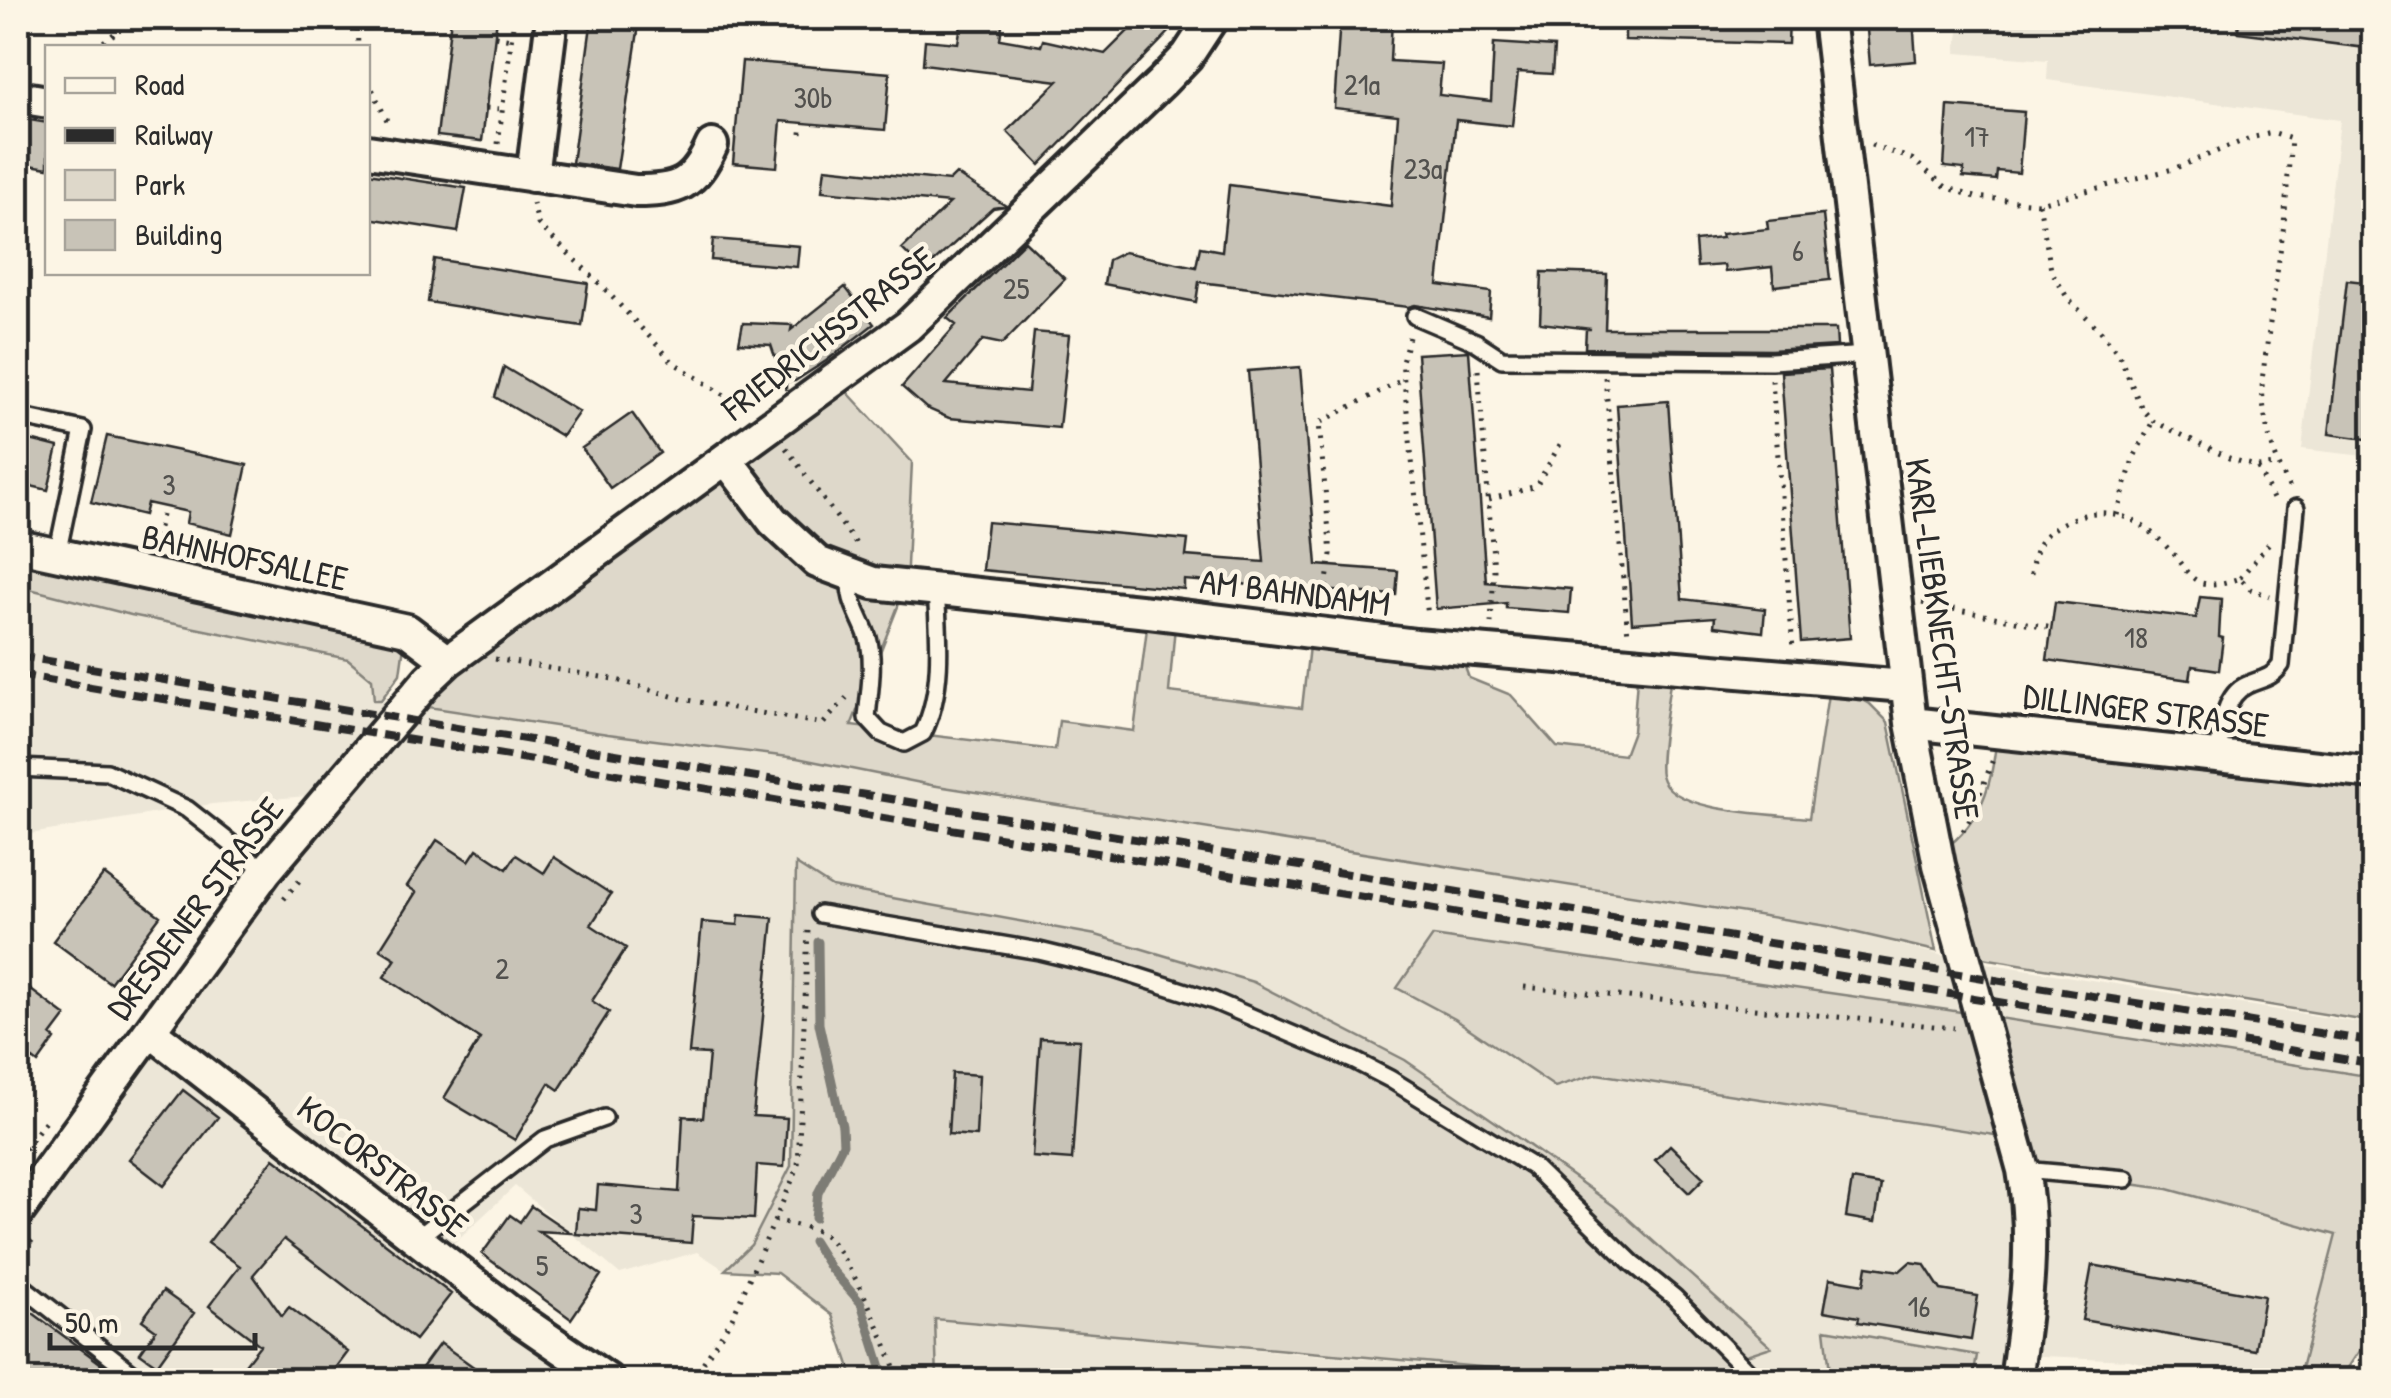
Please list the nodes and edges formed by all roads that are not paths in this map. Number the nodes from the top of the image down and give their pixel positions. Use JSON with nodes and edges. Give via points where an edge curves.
{"nodes":[{"id":1,"x":552,"y":18,"type":"edge"},
{"id":2,"x":1212,"y":18,"type":"edge"},
{"id":3,"x":1828,"y":18,"type":"edge"},
{"id":4,"x":18,"y":97,"type":"edge"},
{"id":5,"x":45,"y":102,"type":"edge"},
{"id":6,"x":712,"y":145,"type":"dead end"},
{"id":7,"x":370,"y":152,"type":"edge"},
{"id":8,"x":532,"y":176,"type":"junction"},
{"id":9,"x":1415,"y":316,"type":"road end"},
{"id":10,"x":1868,"y":356,"type":"junction"},
{"id":11,"x":18,"y":416,"type":"edge"},
{"id":12,"x":726,"y":459,"type":"junction"},
{"id":13,"x":2296,"y":508,"type":"road end"},
{"id":14,"x":18,"y":546,"type":"edge"},
{"id":15,"x":58,"y":555,"type":"junction"},
{"id":16,"x":859,"y":568,"type":"junction"},
{"id":17,"x":936,"y":590,"type":"junction"},
{"id":18,"x":448,"y":661,"type":"junction"},
{"id":19,"x":1905,"y":686,"type":"junction"},
{"id":20,"x":1911,"y":722,"type":"junction"},
{"id":21,"x":2218,"y":756,"type":"junction"},
{"id":22,"x":18,"y":768,"type":"edge"},
{"id":23,"x":2374,"y":773,"type":"edge"},
{"id":24,"x":266,"y":871,"type":"junction"},
{"id":25,"x":820,"y":914,"type":"road end"},
{"id":26,"x":150,"y":1031,"type":"junction"},
{"id":27,"x":604,"y":1118,"type":"dead end"},
{"id":28,"x":2024,"y":1170,"type":"junction"},
{"id":29,"x":2126,"y":1179,"type":"dead end"},
{"id":30,"x":18,"y":1212,"type":"edge"},
{"id":31,"x":416,"y":1239,"type":"junction"},
{"id":32,"x":18,"y":1283,"type":"edge"},
{"id":33,"x":566,"y":1369,"type":"edge"},
{"id":34,"x":141,"y":1380,"type":"edge"},
{"id":35,"x":608,"y":1380,"type":"edge"},
{"id":36,"x":1756,"y":1380,"type":"edge"},
{"id":37,"x":2016,"y":1380,"type":"edge"}],
"edges":[{"from":1,"to":8,"type":"street"},
{"from":2,"to":12,"type":"street","name":"FRIEDRICHSSTRASSE","via":[[1187,56],[942,296]]},
{"from":3,"to":10,"type":"street","name":"KARL-LIEBKNECHT-STRASSE"},
{"from":4,"to":5,"type":"street"},
{"from":6,"to":8,"type":"street","via":[[703,166],[668,191]]},
{"from":7,"to":8,"type":"street"},
{"from":9,"to":10,"type":"lane","via":[[1502,359],[1771,362]]},
{"from":10,"to":19,"type":"street","name":"KARL-LIEBKNECHT-STRASSE"},
{"from":11,"to":15,"type":"lane","via":[[82,430]]},
{"from":12,"to":16,"type":"street","name":"AM BAHNDAMM","via":[[774,521],[817,562]]},
{"from":12,"to":18,"type":"street","name":"FRIEDRICHSSTRASSE"},
{"from":13,"to":21,"type":"lane","via":[[2281,666],[2229,701]]},
{"from":14,"to":15,"type":"street","name":"BAHNHOFSALLEE"},
{"from":15,"to":18,"type":"street","name":"BAHNHOFSALLEE","via":[[407,630]]},
{"from":16,"to":17,"type":"street","name":"AM BAHNDAMM","via":[[873,583]]},
{"from":16,"to":17,"type":"lane","via":[[850,585],[868,638],[867,718],[881,734],[904,743],[923,733],[931,716]]},
{"from":17,"to":19,"type":"street","name":"AM BAHNDAMM","via":[[1431,646]]},
{"from":18,"to":24,"type":"street","name":"DRESDENER STRASSE"},
{"from":19,"to":20,"type":"street","name":"KARL-LIEBKNECHT-STRASSE"},
{"from":20,"to":21,"type":"street","name":"DILLINGER STRASSE"},
{"from":20,"to":28,"type":"street","name":"KARL-LIEBKNECHT-STRASSE","via":[[1936,850]]},
{"from":21,"to":23,"type":"street","name":"DILLINGER STRASSE"},
{"from":22,"to":24,"type":"lane","via":[[107,772],[187,809]]},
{"from":24,"to":26,"type":"street","name":"DRESDENER STRASSE"},
{"from":25,"to":36,"type":"lane","via":[[1114,968],[1214,1001],[1355,1061],[1534,1167]]},
{"from":26,"to":30,"type":"street","name":"DRESDENER STRASSE"},
{"from":26,"to":31,"type":"street","name":"KOCORSTRASSE"},
{"from":27,"to":31,"type":"lane","via":[[546,1139]]},
{"from":28,"to":29,"type":"lane"},
{"from":28,"to":37,"type":"street","name":"KARL-LIEBKNECHT-STRASSE","via":[[2032,1247]]},
{"from":31,"to":33,"type":"street","name":"KOCORSTRASSE"},
{"from":32,"to":34,"type":"lane"},
{"from":33,"to":35,"type":"street","name":"KOCORSTRASSE"}]}
